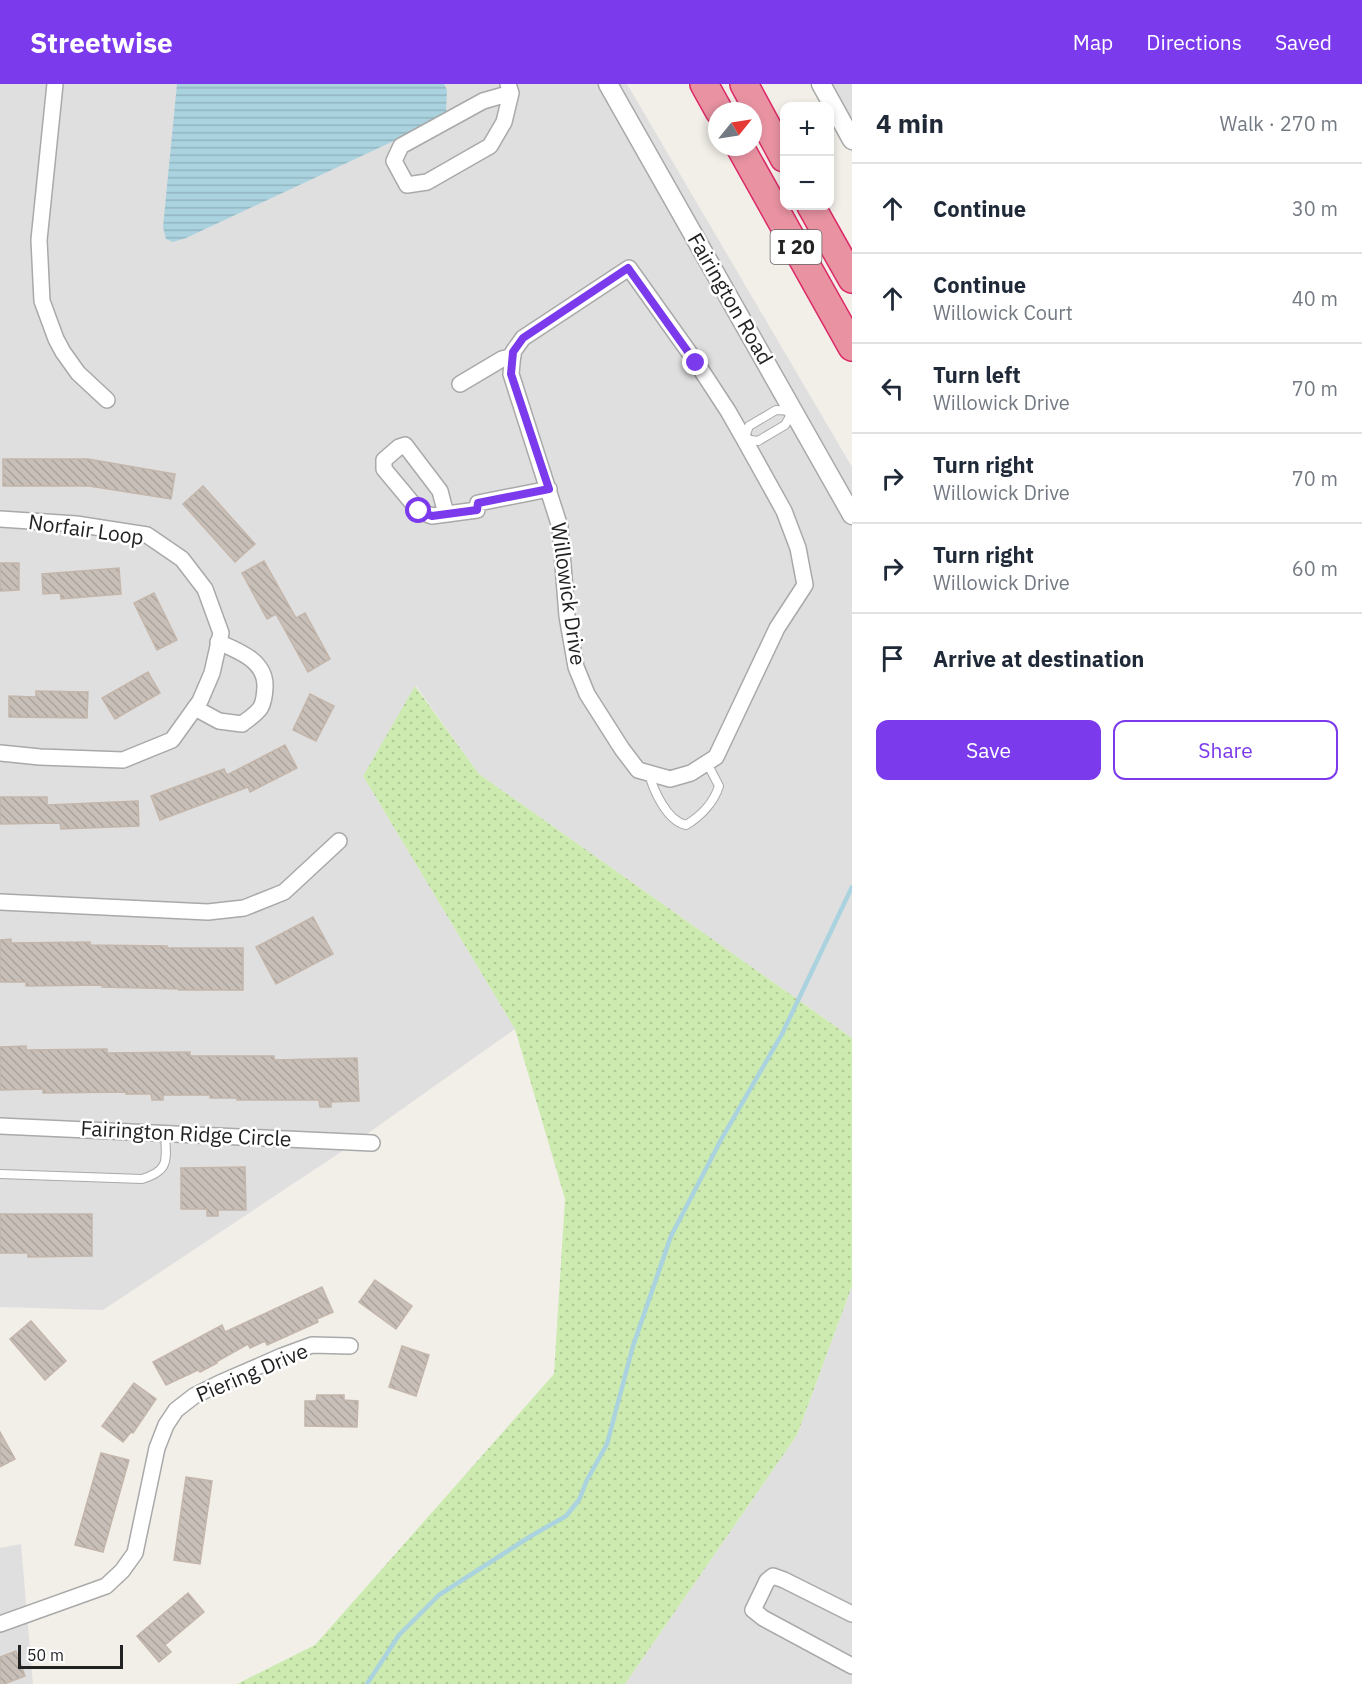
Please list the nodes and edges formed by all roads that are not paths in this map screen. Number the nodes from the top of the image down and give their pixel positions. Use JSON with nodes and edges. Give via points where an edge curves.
{"nodes":[{"id":1,"x":54,"y":84,"type":"edge"},
{"id":2,"x":608,"y":84,"type":"edge"},
{"id":3,"x":704,"y":84,"type":"edge"},
{"id":4,"x":744,"y":84,"type":"edge"},
{"id":5,"x":821,"y":84,"type":"edge"},
{"id":6,"x":509,"y":88,"type":"edge"},
{"id":7,"x":714,"y":102,"type":"edge"},
{"id":8,"x":852,"y":140,"type":"edge"},
{"id":9,"x":745,"y":156,"type":"edge"},
{"id":10,"x":783,"y":156,"type":"edge"},
{"id":11,"x":813,"y":210,"type":"edge"},
{"id":12,"x":852,"y":279,"type":"edge"},
{"id":13,"x":852,"y":347,"type":"edge"},
{"id":14,"x":513,"y":356,"type":"junction"},
{"id":15,"x":460,"y":384,"type":"dead end"},
{"id":16,"x":107,"y":400,"type":"dead end"},
{"id":17,"x":793,"y":411,"type":"junction"},
{"id":18,"x":744,"y":439,"type":"junction"},
{"id":19,"x":549,"y":489,"type":"junction"},
{"id":20,"x":446,"y":514,"type":"junction"},
{"id":21,"x":852,"y":515,"type":"edge"},
{"id":22,"x":0,"y":519,"type":"edge"},
{"id":23,"x":218,"y":642,"type":"junction"},
{"id":24,"x":195,"y":708,"type":"junction"},
{"id":25,"x":0,"y":753,"type":"edge"},
{"id":26,"x":707,"y":763,"type":"junction"},
{"id":27,"x":649,"y":773,"type":"junction"},
{"id":28,"x":339,"y":841,"type":"dead end"},
{"id":29,"x":0,"y":902,"type":"edge"},
{"id":30,"x":0,"y":1126,"type":"edge"},
{"id":31,"x":165,"y":1134,"type":"junction"},
{"id":32,"x":372,"y":1143,"type":"dead end"},
{"id":33,"x":0,"y":1174,"type":"edge"},
{"id":34,"x":350,"y":1346,"type":"dead end"},
{"id":35,"x":852,"y":1614,"type":"edge"},
{"id":36,"x":0,"y":1624,"type":"edge"},
{"id":37,"x":852,"y":1666,"type":"edge"}],
"edges":[{"from":1,"to":16,"type":"street","via":[[39,240],[42,301],[63,352],[78,373]]},
{"from":2,"to":17,"type":"street","name":"Fairington Road"},
{"from":3,"to":7,"type":"highway"},
{"from":4,"to":10,"type":"highway"},
{"from":5,"to":8,"type":"street"},
{"from":6,"to":6,"type":"street","via":[[504,122],[490,146],[427,182],[407,184],[394,161],[401,146]]},
{"from":9,"to":13,"type":"highway","number":"I 20"},
{"from":11,"to":12,"type":"highway","number":"I 20"},
{"from":14,"to":15,"type":"street"},
{"from":14,"to":18,"type":"street","via":[[523,338],[628,268]]},
{"from":14,"to":19,"type":"street","name":"Willowick Drive","via":[[511,374]]},
{"from":17,"to":18,"type":"lane","via":[[785,425],[767,436],[758,441]]},
{"from":17,"to":18,"type":"lane","via":[[776,410],[749,426]]},
{"from":17,"to":21,"type":"street","name":"Fairington Road"},
{"from":18,"to":26,"type":"street","via":[[784,511],[798,548],[805,585],[777,628],[716,757]]},
{"from":19,"to":20,"type":"street","via":[[478,503],[477,510]]},
{"from":19,"to":27,"type":"street","name":"Willowick Drive","via":[[560,527],[567,616],[576,667],[587,694],[622,749],[638,771]]},
{"from":20,"to":20,"type":"street","via":[[432,516],[419,511],[384,469],[384,460],[405,445],[440,491]]},
{"from":22,"to":23,"type":"street","name":"Norfair Loop","via":[[76,524],[147,535],[182,559],[205,589],[220,633]]},
{"from":23,"to":24,"type":"street","name":"Norfair Loop","via":[[212,673]]},
{"from":23,"to":24,"type":"street","via":[[242,652],[260,666],[265,679],[264,702],[242,724],[219,721]]},
{"from":24,"to":25,"type":"street","name":"Norfair Loop","via":[[172,740],[123,760]]},
{"from":26,"to":27,"type":"street","via":[[670,779]]},
{"from":26,"to":27,"type":"lane","via":[[719,786],[715,798],[686,825],[680,824],[662,803]]},
{"from":28,"to":29,"type":"street","via":[[284,892],[244,908],[208,912]]},
{"from":30,"to":31,"type":"street","name":"Fairington Ridge Circle"},
{"from":31,"to":32,"type":"street","name":"Fairington Ridge Circle"},
{"from":31,"to":33,"type":"lane","via":[[164,1167],[142,1179]]},
{"from":34,"to":36,"type":"street","name":"Piering Drive","via":[[312,1346],[282,1356],[194,1396],[176,1410],[156,1448],[135,1553],[122,1570],[106,1586]]},
{"from":35,"to":37,"type":"street","via":[[773,1576],[753,1610]]}]}
